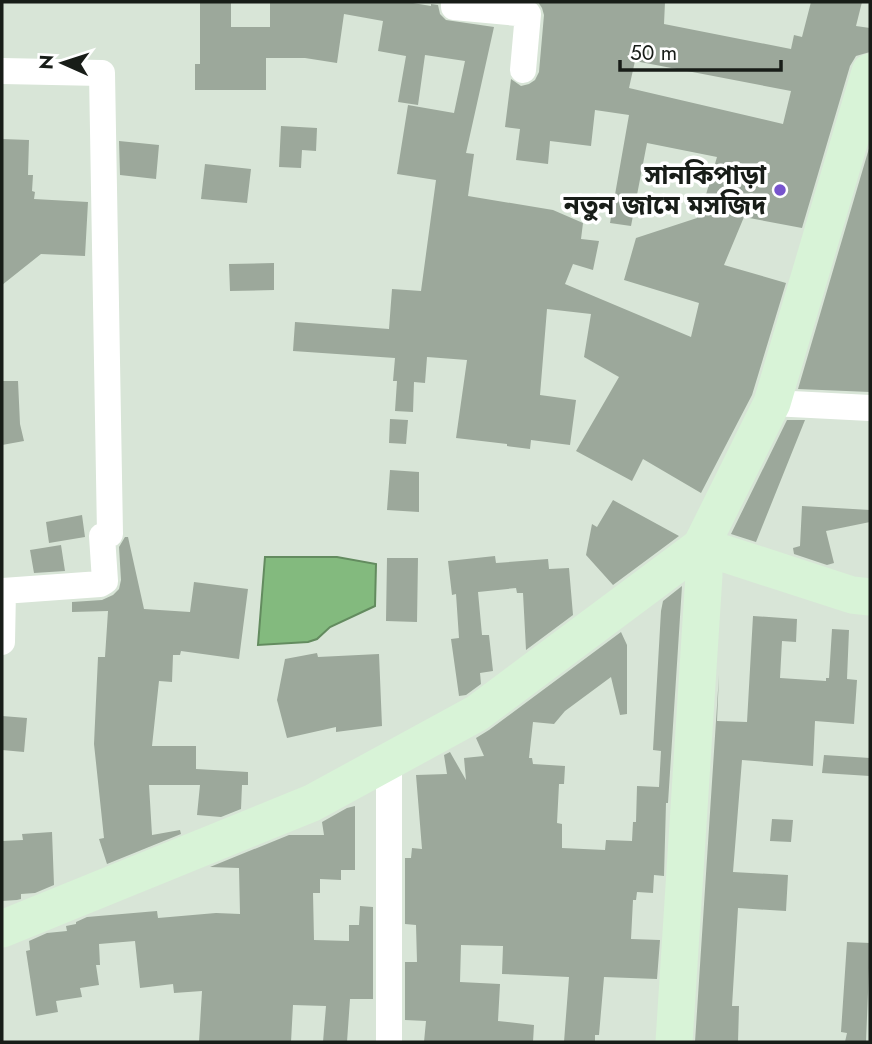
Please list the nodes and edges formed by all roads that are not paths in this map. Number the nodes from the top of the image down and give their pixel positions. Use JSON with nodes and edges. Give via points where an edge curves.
{"nodes":[{"id":1,"x":454,"y":2,"type":"edge"},
{"id":2,"x":523,"y":70,"type":"dead end"},
{"id":3,"x":2,"y":71,"type":"edge"},
{"id":4,"x":870,"y":72,"type":"edge"},
{"id":5,"x":772,"y":403,"type":"junction"},
{"id":6,"x":870,"y":408,"type":"edge"},
{"id":7,"x":701,"y":546,"type":"junction"},
{"id":8,"x":870,"y":597,"type":"edge"},
{"id":9,"x":2,"y":642,"type":"edge"},
{"id":10,"x":389,"y":761,"type":"junction"},
{"id":11,"x":2,"y":929,"type":"edge"},
{"id":12,"x":389,"y":1042,"type":"edge"},
{"id":13,"x":674,"y":1042,"type":"edge"}],
"edges":[{"from":1,"to":2,"type":"street","via":[[454,7],[528,14]]},
{"from":3,"to":9,"type":"street","via":[[102,73],[110,534],[102,536],[105,581],[100,584],[4,591]]},
{"from":4,"to":5,"type":"street"},
{"from":5,"to":6,"type":"street"},
{"from":5,"to":7,"type":"street"},
{"from":7,"to":8,"type":"street"},
{"from":7,"to":10,"type":"street","via":[[477,713]]},
{"from":7,"to":13,"type":"street","via":[[704,575]]},
{"from":10,"to":11,"type":"street","via":[[312,803]]},
{"from":10,"to":12,"type":"street"}]}
